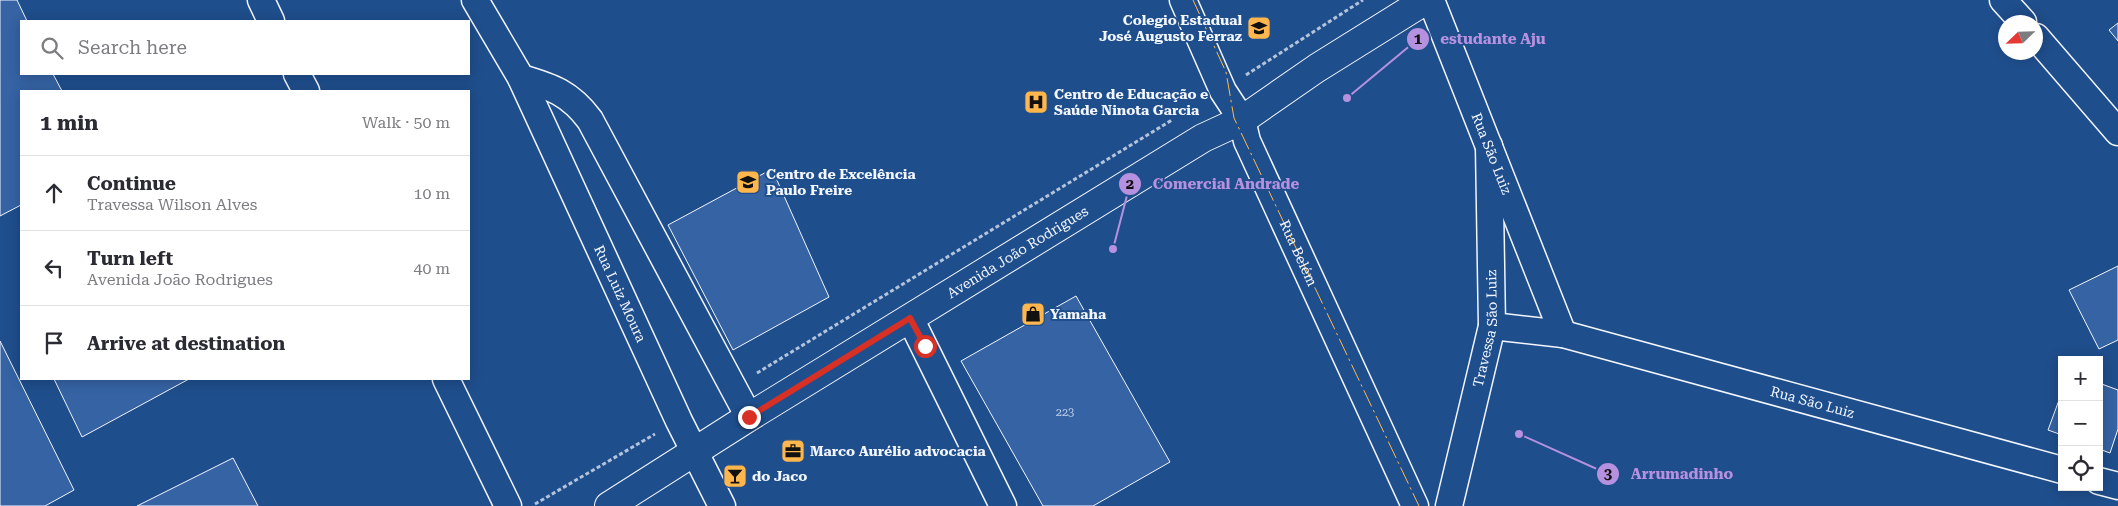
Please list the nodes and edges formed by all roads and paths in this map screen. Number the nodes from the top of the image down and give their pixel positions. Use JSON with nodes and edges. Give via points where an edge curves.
{"nodes":[{"id":1,"x":261,"y":0,"type":"edge"},
{"id":2,"x":475,"y":0,"type":"edge"},
{"id":3,"x":1183,"y":0,"type":"edge"},
{"id":4,"x":1363,"y":0,"type":"edge"},
{"id":5,"x":1426,"y":0,"type":"edge"},
{"id":6,"x":1431,"y":0,"type":"edge"},
{"id":7,"x":2003,"y":0,"type":"edge"},
{"id":8,"x":2017,"y":15,"type":"edge"},
{"id":9,"x":271,"y":20,"type":"edge"},
{"id":10,"x":2043,"y":45,"type":"edge"},
{"id":11,"x":298,"y":75,"type":"edge"},
{"id":12,"x":521,"y":78,"type":"junction"},
{"id":13,"x":305,"y":90,"type":"edge"},
{"id":14,"x":1223,"y":90,"type":"junction"},
{"id":15,"x":1173,"y":120,"type":"dead end"},
{"id":16,"x":1242,"y":120,"type":"junction"},
{"id":17,"x":2118,"y":132,"type":"edge"},
{"id":18,"x":1489,"y":146,"type":"junction"},
{"id":19,"x":910,"y":318,"type":"junction"},
{"id":20,"x":1492,"y":326,"type":"junction"},
{"id":21,"x":1563,"y":334,"type":"junction"},
{"id":22,"x":446,"y":380,"type":"edge"},
{"id":23,"x":734,"y":387,"type":"junction"},
{"id":24,"x":749,"y":417,"type":"junction"},
{"id":25,"x":679,"y":421,"type":"junction"},
{"id":26,"x":694,"y":452,"type":"junction"},
{"id":27,"x":2058,"y":469,"type":"edge"},
{"id":28,"x":2103,"y":482,"type":"edge"},
{"id":29,"x":2118,"y":486,"type":"edge"},
{"id":30,"x":508,"y":506,"type":"edge"},
{"id":31,"x":531,"y":506,"type":"edge"},
{"id":32,"x":609,"y":506,"type":"edge"},
{"id":33,"x":722,"y":506,"type":"edge"},
{"id":34,"x":1003,"y":506,"type":"edge"},
{"id":35,"x":1415,"y":506,"type":"edge"},
{"id":36,"x":1449,"y":506,"type":"edge"}],
"edges":[{"from":1,"to":9,"type":"street"},
{"from":2,"to":12,"type":"street","name":"Rua Luiz Moura"},
{"from":3,"to":14,"type":"street","name":"Rua Belém"},
{"from":4,"to":14,"type":"path"},
{"from":5,"to":16,"type":"main road","name":"Avenida João Rodrigues","via":[[1317,68]]},
{"from":6,"to":18,"type":"street","name":"Rua São Luiz"},
{"from":7,"to":8,"type":"street"},
{"from":10,"to":17,"type":"street"},
{"from":11,"to":13,"type":"street"},
{"from":12,"to":23,"type":"street","via":[[568,96],[590,120]]},
{"from":12,"to":25,"type":"street","name":"Rua Luiz Moura"},
{"from":14,"to":16,"type":"street","name":"Rua Belém"},
{"from":15,"to":23,"type":"path"},
{"from":16,"to":19,"type":"main road","name":"Avenida João Rodrigues","via":[[1203,138]]},
{"from":16,"to":35,"type":"street","name":"Rua Belém","via":[[1247,142]]},
{"from":18,"to":20,"type":"street","name":"Travessa São Luiz"},
{"from":18,"to":21,"type":"street","name":"Rua São Luiz"},
{"from":19,"to":24,"type":"main road","name":"Avenida João Rodrigues"},
{"from":19,"to":34,"type":"street"},
{"from":20,"to":21,"type":"street","name":"Rua São Luiz"},
{"from":20,"to":36,"type":"street","name":"Travessa São Luiz"},
{"from":21,"to":27,"type":"street","name":"Rua São Luiz"},
{"from":22,"to":30,"type":"street"},
{"from":23,"to":24,"type":"street"},
{"from":24,"to":26,"type":"main road","name":"Avenida João Rodrigues"},
{"from":25,"to":26,"type":"street","name":"Rua Luiz Moura"},
{"from":25,"to":31,"type":"path"},
{"from":26,"to":32,"type":"main road","name":"Avenida João Rodrigues"},
{"from":26,"to":33,"type":"street","name":"Rua Luiz Moura"},
{"from":28,"to":29,"type":"street"}]}
